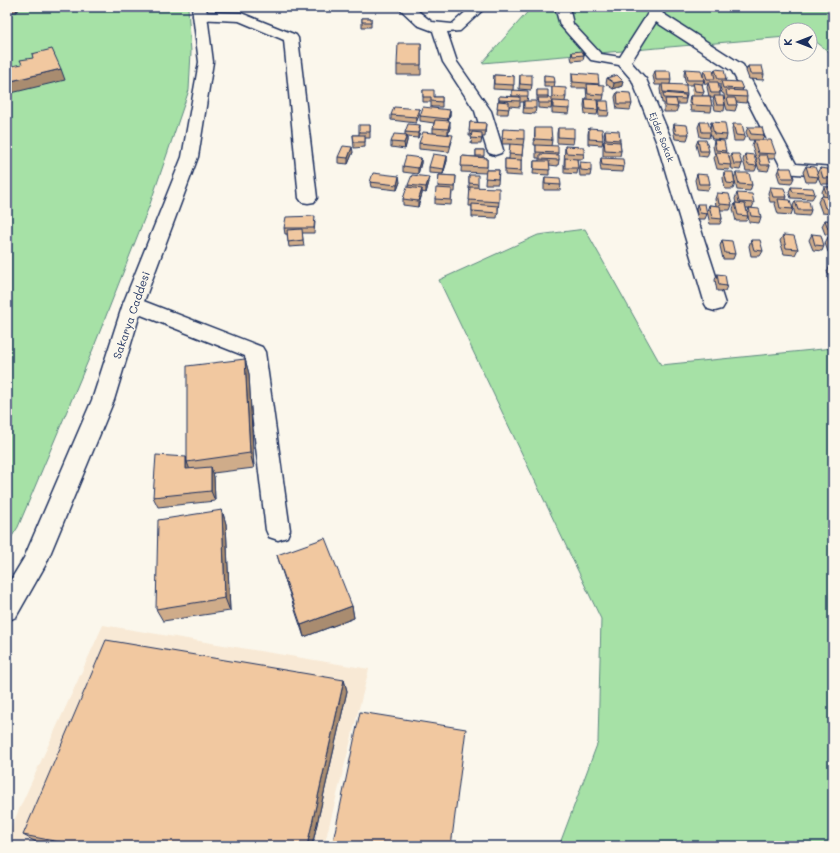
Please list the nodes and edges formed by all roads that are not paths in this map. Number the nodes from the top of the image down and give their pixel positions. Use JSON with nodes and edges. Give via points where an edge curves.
{"nodes":[{"id":1,"x":405,"y":7,"type":"edge"},
{"id":2,"x":479,"y":7,"type":"edge"},
{"id":3,"x":562,"y":7,"type":"edge"},
{"id":4,"x":657,"y":11,"type":"edge"},
{"id":5,"x":200,"y":12,"type":"edge"},
{"id":6,"x":439,"y":29,"type":"junction"},
{"id":7,"x":624,"y":62,"type":"junction"},
{"id":8,"x":495,"y":150,"type":"dead end"},
{"id":9,"x":833,"y":172,"type":"edge"},
{"id":10,"x":308,"y":198,"type":"dead end"},
{"id":11,"x":133,"y":304,"type":"junction"},
{"id":12,"x":715,"y":304,"type":"dead end"},
{"id":13,"x":278,"y":530,"type":"dead end"},
{"id":14,"x":7,"y":609,"type":"edge"}],
"edges":[{"from":1,"to":6,"type":"street","via":[[420,22]]},
{"from":2,"to":6,"type":"street","via":[[455,28]]},
{"from":3,"to":7,"type":"street","via":[[567,25],[596,57]]},
{"from":4,"to":7,"type":"street"},
{"from":4,"to":9,"type":"street","via":[[738,68],[790,169]]},
{"from":5,"to":10,"type":"street","via":[[241,17],[291,38]]},
{"from":5,"to":11,"type":"street","name":"Sakarya Caddesi","via":[[206,62],[190,157]]},
{"from":6,"to":8,"type":"street","via":[[450,62],[483,111]]},
{"from":7,"to":12,"type":"street","name":"Ejder Sokak","via":[[639,79],[666,146]]},
{"from":11,"to":13,"type":"street","via":[[255,352]]},
{"from":11,"to":14,"type":"street","name":"Sakarya Caddesi","via":[[103,400],[34,564]]}]}
